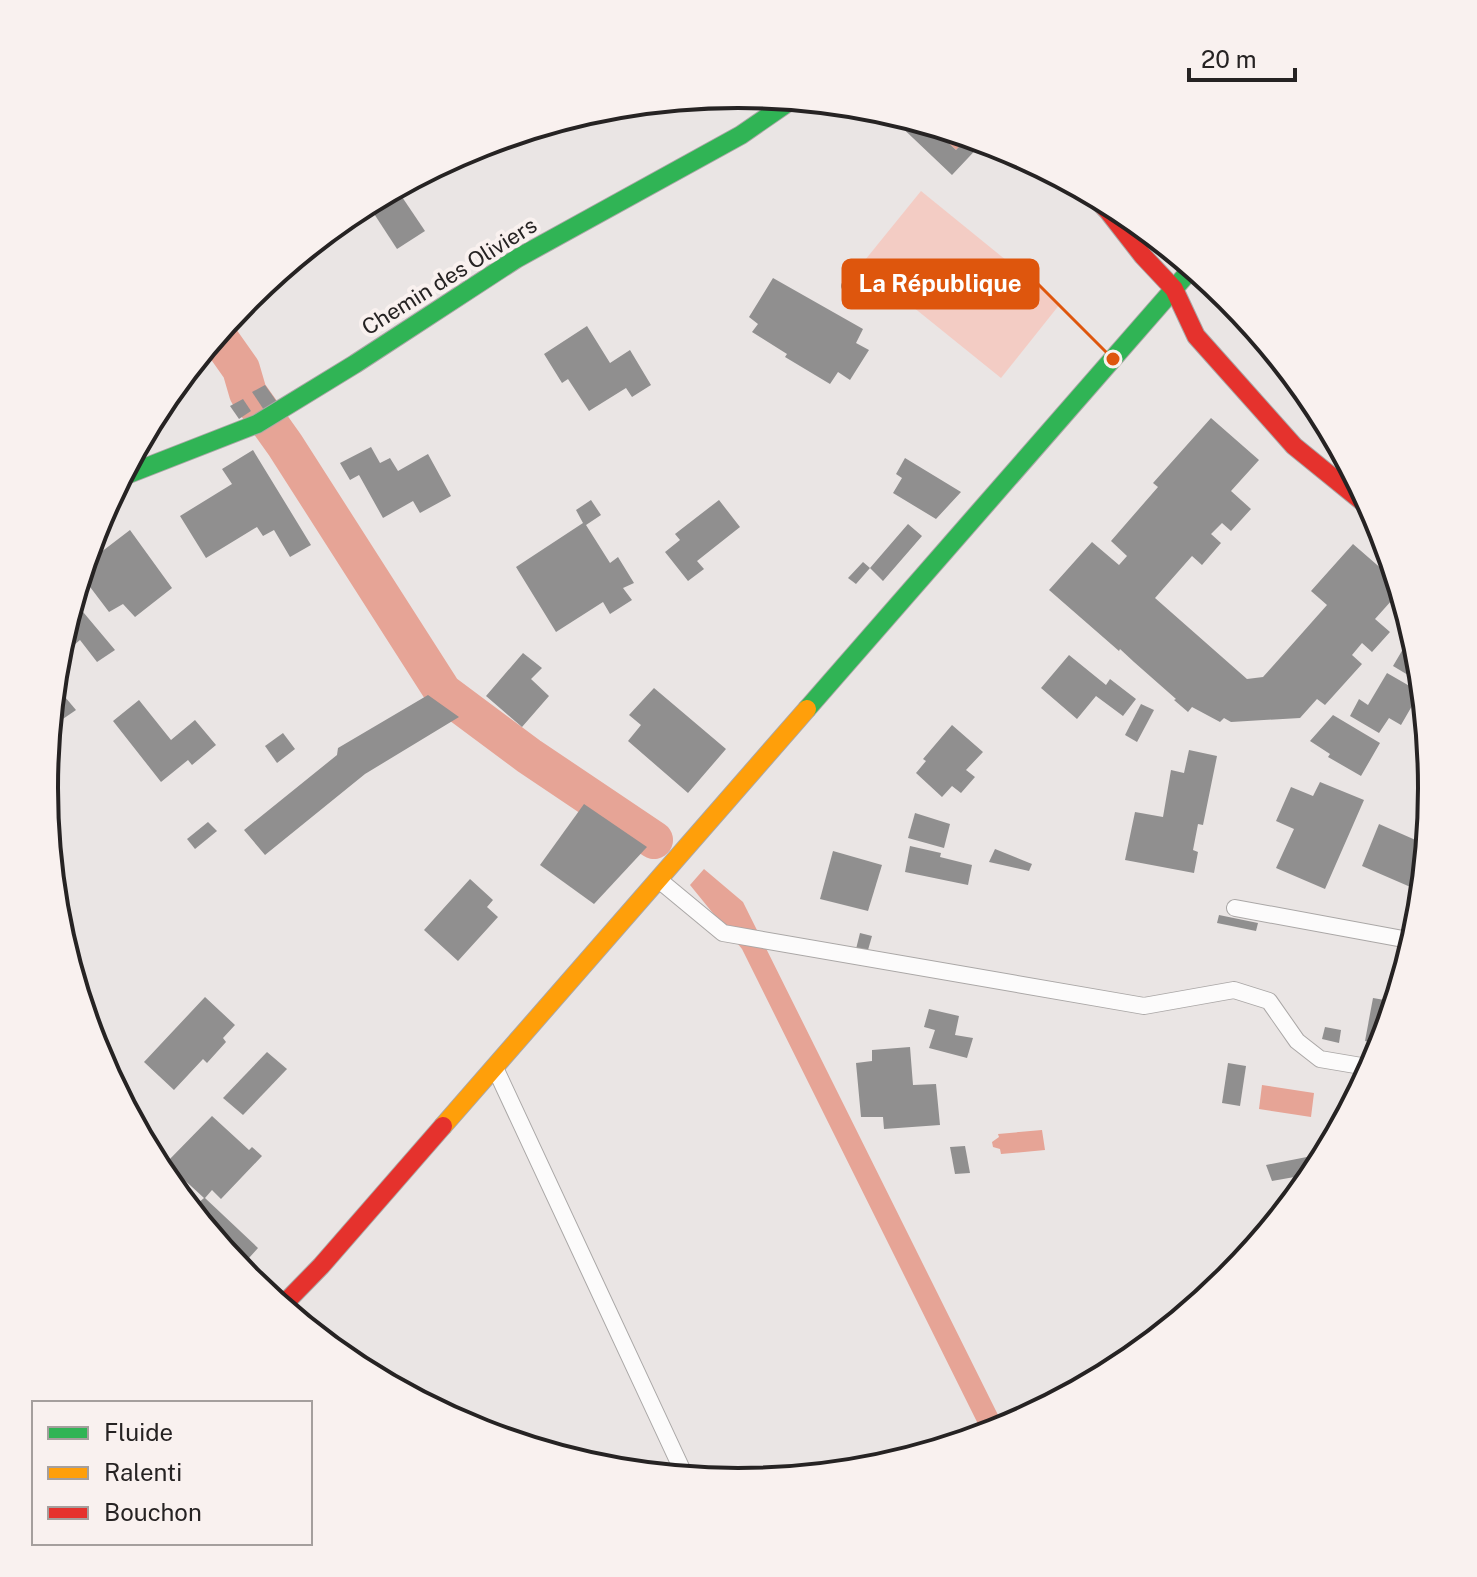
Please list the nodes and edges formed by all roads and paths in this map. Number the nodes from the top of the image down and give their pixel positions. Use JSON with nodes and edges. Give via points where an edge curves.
{"nodes":[{"id":1,"x":779,"y":109,"type":"edge"},
{"id":2,"x":1118,"y":224,"type":"edge"},
{"id":3,"x":1185,"y":276,"type":"edge"},
{"id":4,"x":1174,"y":289,"type":"junction"},
{"id":5,"x":137,"y":471,"type":"edge"},
{"id":6,"x":1351,"y":492,"type":"edge"},
{"id":7,"x":658,"y":880,"type":"junction"},
{"id":8,"x":1235,"y":908,"type":"dead end"},
{"id":9,"x":1402,"y":939,"type":"edge"},
{"id":10,"x":1359,"y":1066,"type":"edge"},
{"id":11,"x":495,"y":1067,"type":"junction"},
{"id":12,"x":289,"y":1299,"type":"edge"},
{"id":13,"x":681,"y":1466,"type":"edge"}],
"edges":[{"from":1,"to":5,"type":"main road","name":"Chemin des Oliviers","via":[[516,259],[257,424]]},
{"from":2,"to":4,"type":"main road"},
{"from":3,"to":4,"type":"main road"},
{"from":4,"to":6,"type":"main road","via":[[1196,336],[1294,446]]},
{"from":4,"to":7,"type":"main road"},
{"from":7,"to":10,"type":"lane","via":[[723,933],[1144,1006],[1234,990],[1269,1001],[1297,1041],[1320,1059]]},
{"from":7,"to":11,"type":"main road"},
{"from":8,"to":9,"type":"lane"},
{"from":11,"to":12,"type":"main road"},
{"from":11,"to":13,"type":"lane"}]}
